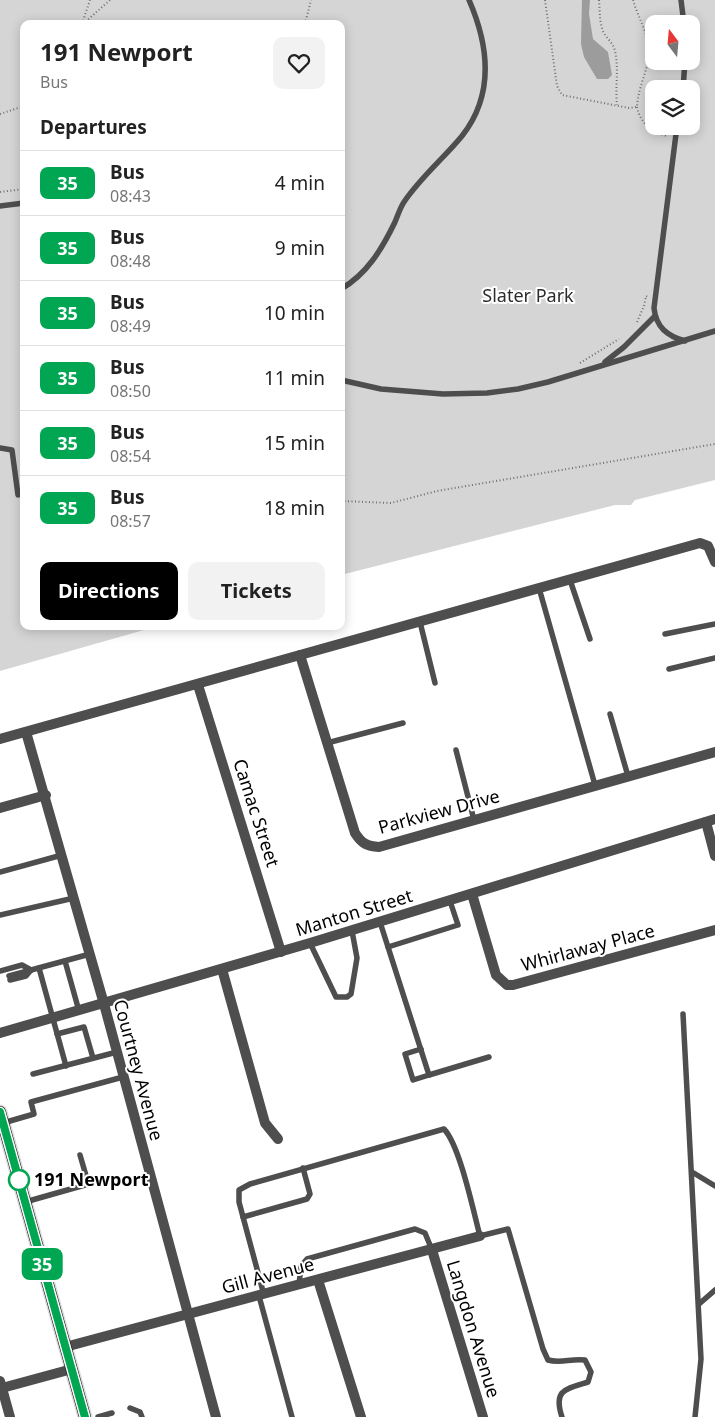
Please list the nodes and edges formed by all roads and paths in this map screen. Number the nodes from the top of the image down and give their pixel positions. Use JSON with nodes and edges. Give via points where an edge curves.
{"nodes":[{"id":1,"x":90,"y":0,"type":"edge"},
{"id":2,"x":110,"y":0,"type":"edge"},
{"id":3,"x":311,"y":0,"type":"edge"},
{"id":4,"x":469,"y":0,"type":"edge"},
{"id":5,"x":545,"y":0,"type":"edge"},
{"id":6,"x":599,"y":0,"type":"edge"},
{"id":7,"x":633,"y":0,"type":"edge"},
{"id":8,"x":681,"y":0,"type":"edge"},
{"id":9,"x":683,"y":15,"type":"edge"},
{"id":10,"x":84,"y":20,"type":"edge"},
{"id":11,"x":88,"y":20,"type":"edge"},
{"id":12,"x":307,"y":20,"type":"edge"},
{"id":13,"x":618,"y":106,"type":"junction"},
{"id":14,"x":20,"y":107,"type":"edge"},
{"id":15,"x":637,"y":107,"type":"junction"},
{"id":16,"x":0,"y":114,"type":"edge"},
{"id":17,"x":676,"y":135,"type":"edge"},
{"id":18,"x":675,"y":138,"type":"junction"},
{"id":19,"x":20,"y":189,"type":"edge"},
{"id":20,"x":0,"y":192,"type":"edge"},
{"id":21,"x":20,"y":204,"type":"edge"},
{"id":22,"x":0,"y":206,"type":"edge"},
{"id":23,"x":345,"y":286,"type":"edge"},
{"id":24,"x":654,"y":299,"type":"junction"},
{"id":25,"x":654,"y":316,"type":"junction"},
{"id":26,"x":633,"y":326,"type":"dead end"},
{"id":27,"x":715,"y":332,"type":"edge"},
{"id":28,"x":621,"y":338,"type":"dead end"},
{"id":29,"x":686,"y":341,"type":"junction"},
{"id":30,"x":603,"y":364,"type":"junction"},
{"id":31,"x":577,"y":365,"type":"dead end"},
{"id":32,"x":345,"y":381,"type":"edge"},
{"id":33,"x":715,"y":444,"type":"edge"},
{"id":34,"x":0,"y":448,"type":"edge"},
{"id":35,"x":18,"y":495,"type":"dead end"},
{"id":36,"x":345,"y":501,"type":"edge"},
{"id":37,"x":712,"y":547,"type":"edge"},
{"id":38,"x":715,"y":562,"type":"edge"},
{"id":39,"x":570,"y":580,"type":"junction"},
{"id":40,"x":539,"y":588,"type":"junction"},
{"id":41,"x":420,"y":622,"type":"junction"},
{"id":42,"x":715,"y":624,"type":"edge"},
{"id":43,"x":665,"y":634,"type":"dead end"},
{"id":44,"x":590,"y":639,"type":"dead end"},
{"id":45,"x":300,"y":655,"type":"junction"},
{"id":46,"x":715,"y":658,"type":"edge"},
{"id":47,"x":669,"y":669,"type":"dead end"},
{"id":48,"x":435,"y":683,"type":"dead end"},
{"id":49,"x":198,"y":685,"type":"junction"},
{"id":50,"x":610,"y":714,"type":"dead end"},
{"id":51,"x":403,"y":723,"type":"dead end"},
{"id":52,"x":26,"y":732,"type":"junction"},
{"id":53,"x":0,"y":738,"type":"edge"},
{"id":54,"x":327,"y":743,"type":"junction"},
{"id":55,"x":456,"y":750,"type":"dead end"},
{"id":56,"x":715,"y":752,"type":"edge"},
{"id":57,"x":628,"y":776,"type":"junction"},
{"id":58,"x":595,"y":785,"type":"junction"},
{"id":59,"x":46,"y":795,"type":"junction"},
{"id":60,"x":0,"y":808,"type":"edge"},
{"id":61,"x":474,"y":820,"type":"junction"},
{"id":62,"x":710,"y":820,"type":"edge"},
{"id":63,"x":62,"y":855,"type":"junction"},
{"id":64,"x":715,"y":856,"type":"edge"},
{"id":65,"x":0,"y":872,"type":"edge"},
{"id":66,"x":472,"y":894,"type":"junction"},
{"id":67,"x":74,"y":898,"type":"junction"},
{"id":68,"x":450,"y":901,"type":"junction"},
{"id":69,"x":0,"y":915,"type":"edge"},
{"id":70,"x":380,"y":922,"type":"junction"},
{"id":71,"x":715,"y":930,"type":"edge"},
{"id":72,"x":352,"y":931,"type":"junction"},
{"id":73,"x":310,"y":943,"type":"junction"},
{"id":74,"x":388,"y":947,"type":"junction"},
{"id":75,"x":281,"y":952,"type":"junction"},
{"id":76,"x":90,"y":954,"type":"junction"},
{"id":77,"x":65,"y":961,"type":"junction"},
{"id":78,"x":39,"y":968,"type":"junction"},
{"id":79,"x":222,"y":969,"type":"junction"},
{"id":80,"x":31,"y":970,"type":"junction"},
{"id":81,"x":0,"y":971,"type":"edge"},
{"id":82,"x":10,"y":978,"type":"dead end"},
{"id":83,"x":104,"y":1004,"type":"junction"},
{"id":84,"x":79,"y":1010,"type":"junction"},
{"id":85,"x":683,"y":1014,"type":"dead end"},
{"id":86,"x":52,"y":1018,"type":"junction"},
{"id":87,"x":0,"y":1033,"type":"edge"},
{"id":88,"x":57,"y":1034,"type":"junction"},
{"id":89,"x":421,"y":1049,"type":"junction"},
{"id":90,"x":117,"y":1052,"type":"junction"},
{"id":91,"x":489,"y":1057,"type":"dead end"},
{"id":92,"x":93,"y":1058,"type":"junction"},
{"id":93,"x":66,"y":1066,"type":"junction"},
{"id":94,"x":33,"y":1074,"type":"dead end"},
{"id":95,"x":429,"y":1075,"type":"junction"},
{"id":96,"x":123,"y":1077,"type":"junction"},
{"id":97,"x":2,"y":1117,"type":"edge"},
{"id":98,"x":278,"y":1139,"type":"dead end"},
{"id":99,"x":80,"y":1155,"type":"dead end"},
{"id":100,"x":303,"y":1168,"type":"junction"},
{"id":101,"x":692,"y":1172,"type":"junction"},
{"id":102,"x":715,"y":1186,"type":"edge"},
{"id":103,"x":25,"y":1202,"type":"junction"},
{"id":104,"x":244,"y":1217,"type":"junction"},
{"id":105,"x":480,"y":1236,"type":"junction"},
{"id":106,"x":432,"y":1250,"type":"junction"},
{"id":107,"x":318,"y":1280,"type":"junction"},
{"id":108,"x":299,"y":1285,"type":"junction"},
{"id":109,"x":715,"y":1290,"type":"edge"},
{"id":110,"x":262,"y":1295,"type":"junction"},
{"id":111,"x":699,"y":1304,"type":"junction"},
{"id":112,"x":187,"y":1315,"type":"junction"},
{"id":113,"x":65,"y":1347,"type":"junction"},
{"id":114,"x":72,"y":1369,"type":"junction"},
{"id":115,"x":1,"y":1384,"type":"edge"},
{"id":116,"x":130,"y":1408,"type":"dead end"},
{"id":117,"x":112,"y":1413,"type":"dead end"},
{"id":118,"x":10,"y":1417,"type":"edge"},
{"id":119,"x":85,"y":1417,"type":"edge"},
{"id":120,"x":98,"y":1417,"type":"edge"},
{"id":121,"x":142,"y":1417,"type":"edge"},
{"id":122,"x":216,"y":1417,"type":"edge"},
{"id":123,"x":292,"y":1417,"type":"edge"},
{"id":124,"x":361,"y":1417,"type":"edge"},
{"id":125,"x":482,"y":1417,"type":"edge"},
{"id":126,"x":562,"y":1417,"type":"edge"},
{"id":127,"x":695,"y":1417,"type":"edge"}],
"edges":[{"from":1,"to":10,"type":"path"},
{"from":2,"to":11,"type":"path"},
{"from":3,"to":12,"type":"path"},
{"from":4,"to":23,"type":"lane","via":[[483,34],[486,52],[483,94],[474,117],[414,188],[370,266]]},
{"from":5,"to":13,"type":"path","via":[[557,86],[562,95]]},
{"from":6,"to":13,"type":"path","via":[[601,25],[604,34],[611,39],[617,64],[615,86]]},
{"from":7,"to":15,"type":"path","via":[[649,55]]},
{"from":8,"to":9,"type":"lane"},
{"from":13,"to":15,"type":"path"},
{"from":14,"to":16,"type":"path"},
{"from":15,"to":18,"type":"path","via":[[649,128]]},
{"from":17,"to":18,"type":"lane"},
{"from":18,"to":24,"type":"lane"},
{"from":19,"to":20,"type":"path"},
{"from":21,"to":22,"type":"lane"},
{"from":24,"to":25,"type":"lane"},
{"from":24,"to":26,"type":"path","via":[[646,296],[641,314]]},
{"from":25,"to":29,"type":"lane","via":[[664,332]]},
{"from":25,"to":30,"type":"lane"},
{"from":27,"to":29,"type":"lane"},
{"from":28,"to":31,"type":"path"},
{"from":29,"to":30,"type":"lane"},
{"from":30,"to":32,"type":"lane","via":[[548,382],[487,393],[419,392]]},
{"from":33,"to":36,"type":"path","via":[[437,491],[391,503]]},
{"from":34,"to":35,"type":"lane","via":[[12,450]]},
{"from":37,"to":38,"type":"street"},
{"from":37,"to":39,"type":"street","via":[[700,543]]},
{"from":39,"to":40,"type":"street"},
{"from":39,"to":44,"type":"lane"},
{"from":40,"to":41,"type":"street"},
{"from":40,"to":58,"type":"lane"},
{"from":41,"to":45,"type":"street"},
{"from":41,"to":48,"type":"lane"},
{"from":42,"to":43,"type":"lane"},
{"from":45,"to":49,"type":"street"},
{"from":45,"to":54,"type":"street","name":"Parkview Drive"},
{"from":46,"to":47,"type":"lane"},
{"from":49,"to":52,"type":"street"},
{"from":49,"to":75,"type":"street","name":"Camac Street"},
{"from":50,"to":57,"type":"lane"},
{"from":51,"to":54,"type":"lane"},
{"from":52,"to":53,"type":"street"},
{"from":52,"to":59,"type":"street","name":"Courtney Avenue"},
{"from":54,"to":61,"type":"street","name":"Parkview Drive","via":[[361,843],[379,847]]},
{"from":55,"to":61,"type":"lane"},
{"from":56,"to":57,"type":"street","name":"Parkview Drive"},
{"from":57,"to":58,"type":"street","name":"Parkview Drive"},
{"from":58,"to":61,"type":"street","name":"Parkview Drive"},
{"from":59,"to":60,"type":"street"},
{"from":59,"to":63,"type":"street","name":"Courtney Avenue"},
{"from":62,"to":64,"type":"street"},
{"from":62,"to":66,"type":"street","name":"Manton Street"},
{"from":63,"to":65,"type":"lane"},
{"from":63,"to":67,"type":"street","name":"Courtney Avenue"},
{"from":66,"to":68,"type":"street","name":"Manton Street"},
{"from":66,"to":71,"type":"street","name":"Whirlaway Place","via":[[496,975],[507,985]]},
{"from":67,"to":69,"type":"lane"},
{"from":67,"to":76,"type":"street","name":"Courtney Avenue"},
{"from":68,"to":70,"type":"street","name":"Manton Street"},
{"from":68,"to":74,"type":"lane","via":[[458,925]]},
{"from":70,"to":72,"type":"street","name":"Manton Street"},
{"from":70,"to":74,"type":"lane"},
{"from":72,"to":73,"type":"street","name":"Manton Street"},
{"from":72,"to":73,"type":"lane","via":[[357,958],[351,994],[347,997],[336,997],[331,990]]},
{"from":73,"to":75,"type":"street","name":"Manton Street"},
{"from":74,"to":89,"type":"lane"},
{"from":75,"to":79,"type":"street","name":"Manton Street"},
{"from":76,"to":77,"type":"lane"},
{"from":76,"to":83,"type":"street","name":"Courtney Avenue"},
{"from":77,"to":78,"type":"lane"},
{"from":77,"to":84,"type":"lane"},
{"from":78,"to":80,"type":"lane"},
{"from":78,"to":86,"type":"lane"},
{"from":79,"to":83,"type":"street","name":"Manton Street"},
{"from":79,"to":98,"type":"street","via":[[264,1123]]},
{"from":80,"to":81,"type":"lane","via":[[22,965]]},
{"from":80,"to":82,"type":"lane"},
{"from":83,"to":84,"type":"street","name":"Manton Street"},
{"from":83,"to":90,"type":"street","name":"Courtney Avenue"},
{"from":84,"to":86,"type":"street","name":"Manton Street"},
{"from":85,"to":101,"type":"lane"},
{"from":86,"to":87,"type":"street","name":"Manton Street"},
{"from":86,"to":88,"type":"lane"},
{"from":88,"to":92,"type":"lane","via":[[84,1027]]},
{"from":88,"to":93,"type":"lane"},
{"from":89,"to":95,"type":"lane"},
{"from":89,"to":95,"type":"lane","via":[[405,1054],[413,1080]]},
{"from":90,"to":92,"type":"lane"},
{"from":90,"to":96,"type":"street","name":"Courtney Avenue"},
{"from":91,"to":95,"type":"lane"},
{"from":92,"to":93,"type":"lane"},
{"from":93,"to":94,"type":"lane"},
{"from":96,"to":97,"type":"lane","via":[[31,1102],[34,1114]]},
{"from":96,"to":112,"type":"street","name":"Courtney Avenue"},
{"from":97,"to":103,"type":"main road"},
{"from":99,"to":103,"type":"lane","via":[[87,1179],[85,1185]]},
{"from":100,"to":104,"type":"lane","via":[[238,1190]]},
{"from":100,"to":104,"type":"lane","via":[[310,1194],[307,1199]]},
{"from":100,"to":105,"type":"lane","via":[[444,1129],[450,1135]]},
{"from":101,"to":102,"type":"lane"},
{"from":101,"to":111,"type":"lane"},
{"from":103,"to":113,"type":"main road"},
{"from":104,"to":110,"type":"lane"},
{"from":105,"to":106,"type":"street","name":"Gill Avenue"},
{"from":105,"to":126,"type":"lane","via":[[508,1229],[542,1349],[548,1360],[558,1363],[575,1358],[585,1360],[591,1372],[588,1382],[560,1394],[558,1404]]},
{"from":106,"to":107,"type":"street","name":"Gill Avenue"},
{"from":106,"to":108,"type":"lane","via":[[425,1233],[415,1229],[308,1259],[301,1266]]},
{"from":106,"to":125,"type":"street","name":"Langdon Avenue"},
{"from":107,"to":108,"type":"street","name":"Gill Avenue"},
{"from":107,"to":124,"type":"street"},
{"from":108,"to":110,"type":"street","name":"Gill Avenue"},
{"from":109,"to":111,"type":"lane"},
{"from":110,"to":112,"type":"street","name":"Gill Avenue"},
{"from":110,"to":123,"type":"lane"},
{"from":111,"to":127,"type":"lane","via":[[701,1359]]},
{"from":112,"to":113,"type":"street","name":"Gill Avenue"},
{"from":112,"to":122,"type":"street","name":"Courtney Avenue"},
{"from":113,"to":114,"type":"main road"},
{"from":114,"to":115,"type":"street"},
{"from":114,"to":119,"type":"main road"},
{"from":115,"to":118,"type":"street"},
{"from":116,"to":121,"type":"lane","via":[[140,1412]]},
{"from":117,"to":120,"type":"lane"}]}
